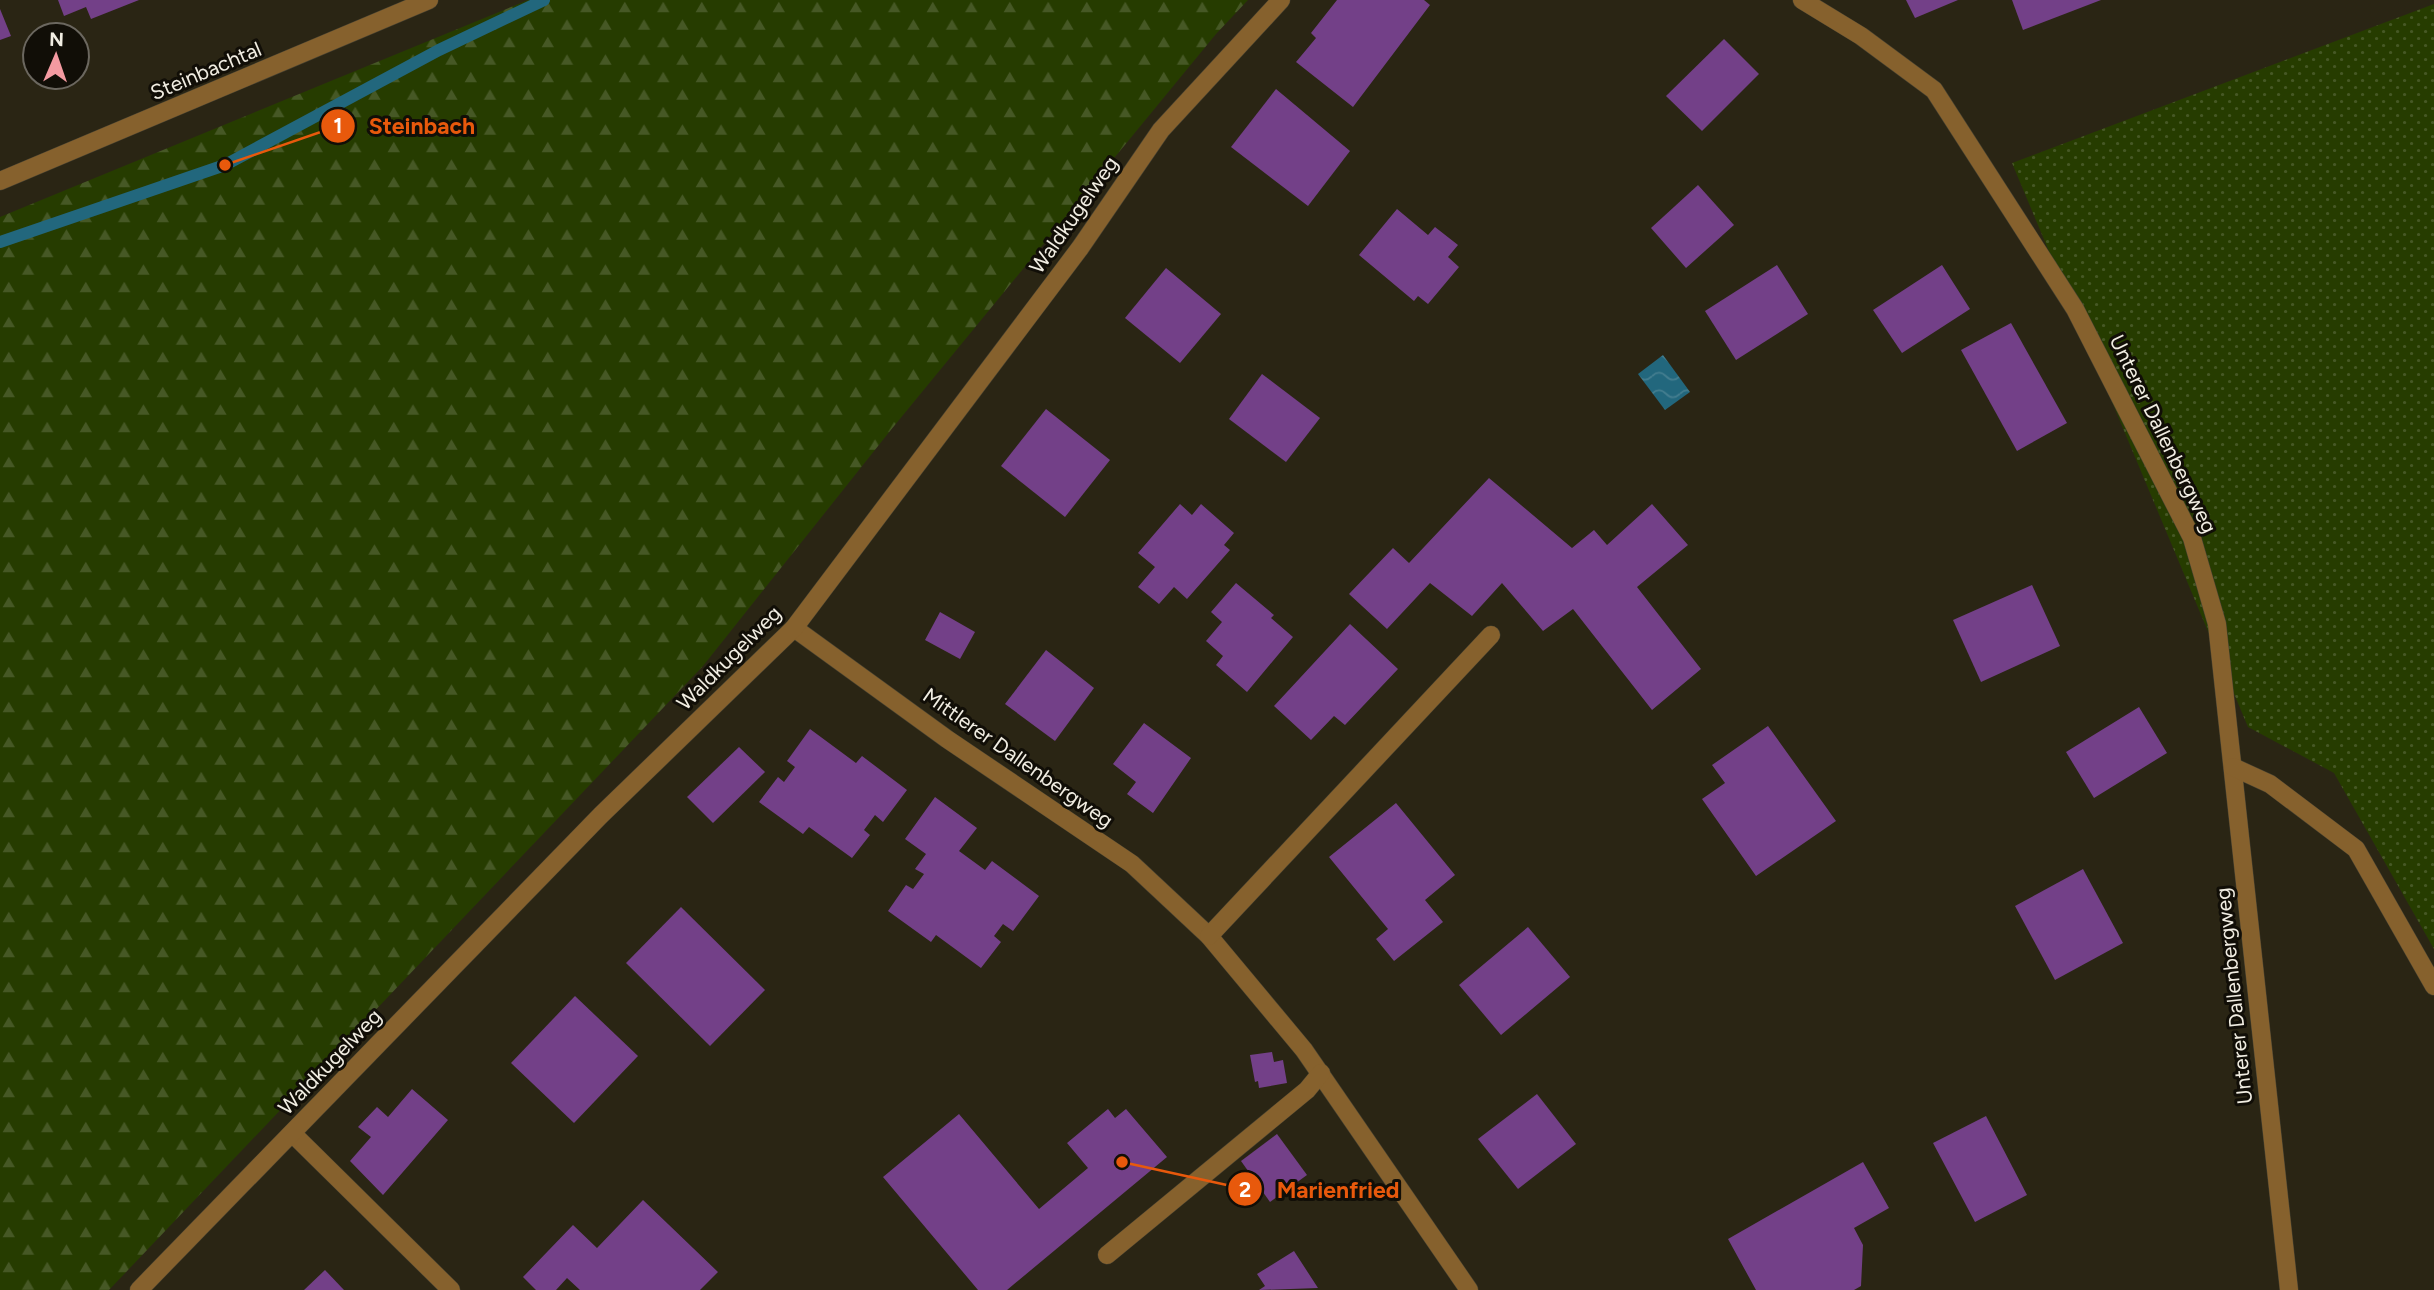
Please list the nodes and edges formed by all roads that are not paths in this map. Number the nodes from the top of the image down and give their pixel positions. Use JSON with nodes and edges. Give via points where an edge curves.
{"nodes":[{"id":1,"x":429,"y":0,"type":"edge"},
{"id":2,"x":1282,"y":0,"type":"edge"},
{"id":3,"x":1801,"y":0,"type":"edge"},
{"id":4,"x":0,"y":181,"type":"edge"},
{"id":5,"x":794,"y":628,"type":"junction"},
{"id":6,"x":1491,"y":635,"type":"dead end"},
{"id":7,"x":2233,"y":767,"type":"junction"},
{"id":8,"x":1209,"y":936,"type":"junction"},
{"id":9,"x":2434,"y":986,"type":"edge"},
{"id":10,"x":1321,"y":1073,"type":"junction"},
{"id":11,"x":293,"y":1134,"type":"junction"},
{"id":12,"x":1107,"y":1255,"type":"dead end"},
{"id":13,"x":139,"y":1290,"type":"edge"},
{"id":14,"x":451,"y":1290,"type":"edge"},
{"id":15,"x":1469,"y":1290,"type":"edge"},
{"id":16,"x":2290,"y":1290,"type":"edge"}],
"edges":[{"from":1,"to":4,"type":"street","name":"Steinbachtal"},
{"from":2,"to":5,"type":"street","name":"Waldkugelweg","via":[[1161,130],[1080,248]]},
{"from":3,"to":7,"type":"street","name":"Unterer Dallenbergweg","via":[[1861,36],[1934,90],[2075,309],[2192,538],[2217,624]]},
{"from":5,"to":8,"type":"street","name":"Mittlerer Dallenbergweg","via":[[1132,864]]},
{"from":5,"to":11,"type":"street","name":"Waldkugelweg","via":[[601,815]]},
{"from":6,"to":8,"type":"street"},
{"from":7,"to":9,"type":"street","via":[[2270,785],[2356,849]]},
{"from":7,"to":16,"type":"street","name":"Unterer Dallenbergweg"},
{"from":8,"to":10,"type":"street","name":"Mittlerer Dallenbergweg"},
{"from":10,"to":12,"type":"street","via":[[1307,1090]]},
{"from":10,"to":15,"type":"street","name":"Mittlerer Dallenbergweg"},
{"from":11,"to":13,"type":"street","name":"Waldkugelweg"},
{"from":11,"to":14,"type":"street"}]}
